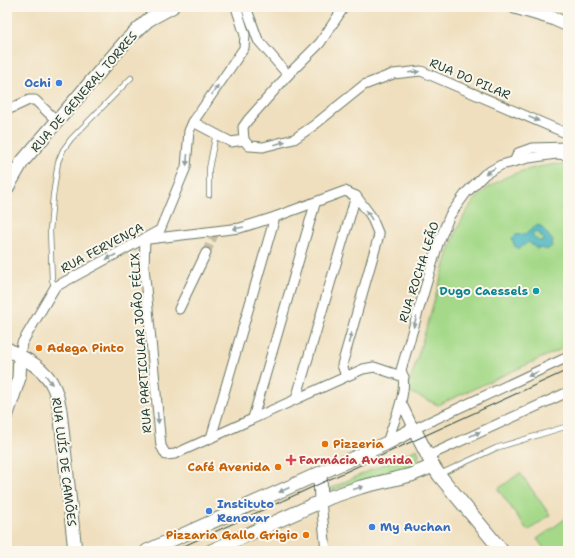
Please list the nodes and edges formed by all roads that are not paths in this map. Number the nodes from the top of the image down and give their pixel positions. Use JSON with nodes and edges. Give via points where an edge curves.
{"nodes":[{"id":1,"x":172,"y":7,"type":"edge"},
{"id":2,"x":236,"y":7,"type":"edge"},
{"id":3,"x":344,"y":7,"type":"edge"},
{"id":4,"x":515,"y":7,"type":"edge"},
{"id":5,"x":248,"y":11,"type":"edge"},
{"id":6,"x":568,"y":25,"type":"edge"},
{"id":7,"x":288,"y":76,"type":"junction"},
{"id":8,"x":131,"y":78,"type":"dead end"},
{"id":9,"x":12,"y":108,"type":"dead end"},
{"id":10,"x":57,"y":121,"type":"junction"},
{"id":11,"x":194,"y":122,"type":"junction"},
{"id":12,"x":216,"y":133,"type":"junction"},
{"id":13,"x":568,"y":134,"type":"edge"},
{"id":14,"x":244,"y":140,"type":"junction"},
{"id":15,"x":568,"y":146,"type":"edge"},
{"id":16,"x":568,"y":155,"type":"edge"},
{"id":17,"x":515,"y":160,"type":"junction"},
{"id":18,"x":7,"y":188,"type":"edge"},
{"id":19,"x":209,"y":195,"type":"dead end"},
{"id":20,"x":356,"y":196,"type":"junction"},
{"id":21,"x":314,"y":204,"type":"junction"},
{"id":22,"x":275,"y":217,"type":"junction"},
{"id":23,"x":145,"y":239,"type":"junction"},
{"id":24,"x":206,"y":253,"type":"tunnel mouth"},
{"id":25,"x":55,"y":287,"type":"junction"},
{"id":26,"x":179,"y":309,"type":"dead end"},
{"id":27,"x":7,"y":349,"type":"edge"},
{"id":28,"x":20,"y":356,"type":"junction"},
{"id":29,"x":568,"y":357,"type":"edge"},
{"id":30,"x":346,"y":376,"type":"junction"},
{"id":31,"x":404,"y":377,"type":"junction"},
{"id":32,"x":568,"y":392,"type":"edge"},
{"id":33,"x":296,"y":398,"type":"junction"},
{"id":34,"x":401,"y":402,"type":"junction"},
{"id":35,"x":7,"y":414,"type":"edge"},
{"id":36,"x":253,"y":418,"type":"junction"},
{"id":37,"x":568,"y":426,"type":"edge"},
{"id":38,"x":414,"y":429,"type":"junction"},
{"id":39,"x":211,"y":438,"type":"junction"},
{"id":40,"x":387,"y":443,"type":"junction"},
{"id":41,"x":433,"y":466,"type":"junction"},
{"id":42,"x":320,"y":474,"type":"junction"},
{"id":43,"x":321,"y":501,"type":"junction"},
{"id":44,"x":75,"y":551,"type":"edge"},
{"id":45,"x":147,"y":551,"type":"edge"},
{"id":46,"x":211,"y":551,"type":"edge"},
{"id":47,"x":326,"y":551,"type":"edge"},
{"id":48,"x":502,"y":551,"type":"edge"}],
"edges":[{"from":1,"to":10,"type":"main road","name":"RUA DE GENERAL TORRES","via":[[148,20],[126,41]]},
{"from":11,"to":2,"type":"street","name":"RUA FERVENÇA","one_way":true,"via":[[244,48],[245,35]]},
{"from":3,"to":7,"type":"street","via":[[320,43]]},
{"from":4,"to":6,"type":"main road"},
{"from":5,"to":7,"type":"street","via":[[258,40]]},
{"from":7,"to":14,"type":"street","via":[[243,128]]},
{"from":8,"to":25,"type":"lane","via":[[71,139],[58,162],[50,231],[52,280]]},
{"from":9,"to":10,"type":"street","via":[[34,100]]},
{"from":10,"to":18,"type":"main road","name":"RUA DE GENERAL TORRES","via":[[22,162]]},
{"from":11,"to":12,"type":"street","name":"RUA DO PILAR"},
{"from":11,"to":23,"type":"street","name":"RUA FERVENÇA","one_way":true,"via":[[189,131],[186,167],[174,198],[160,230]]},
{"from":12,"to":14,"type":"street","name":"RUA DO PILAR","via":[[231,142]]},
{"from":12,"to":19,"type":"lane","via":[[209,169]]},
{"from":14,"to":13,"type":"street","name":"RUA DO PILAR","one_way":true,"via":[[249,146],[263,147],[294,138],[364,85],[393,74],[421,71]]},
{"from":15,"to":17,"type":"street","via":[[532,148],[518,153]]},
{"from":16,"to":17,"type":"street","name":"RUA ROCHA LEÃO","via":[[556,154]]},
{"from":17,"to":31,"type":"street","name":"RUA ROCHA LEÃO","one_way":true,"via":[[485,174],[466,193],[450,215],[438,244],[401,370]]},
{"from":20,"to":21,"type":"street","name":"RUA PARTICULAR JOÃO FÉLIX","via":[[345,191]]},
{"from":30,"to":20,"type":"street","one_way":true,"via":[[342,365],[379,235],[371,216]]},
{"from":20,"to":33,"type":"street"},
{"from":21,"to":22,"type":"street","name":"RUA PARTICULAR JOÃO FÉLIX"},
{"from":21,"to":36,"type":"street"},
{"from":22,"to":23,"type":"street","name":"RUA PARTICULAR JOÃO FÉLIX","one_way":true,"via":[[240,228]]},
{"from":22,"to":39,"type":"street"},
{"from":23,"to":25,"type":"street","name":"RUA FERVENÇA","one_way":true},
{"from":23,"to":39,"type":"street","name":"RUA PARTICULAR JOÃO FÉLIX","one_way":true,"via":[[144,267],[161,446],[166,454],[175,454]]},
{"from":24,"to":26,"type":"street"},
{"from":25,"to":28,"type":"street","name":"RUA FERVENÇA","via":[[22,343]]},
{"from":27,"to":28,"type":"main road","name":"RUA LUÍS DE CAMÕES"},
{"from":28,"to":35,"type":"main road","via":[[19,378]]},
{"from":28,"to":44,"type":"main road","name":"RUA LUÍS DE CAMÕES","one_way":true,"via":[[41,370],[53,386],[57,397]]},
{"from":29,"to":38,"type":"street","one_way":true},
{"from":30,"to":31,"type":"street","name":"RUA PARTICULAR JOÃO FÉLIX","via":[[374,367]]},
{"from":30,"to":33,"type":"street","name":"RUA PARTICULAR JOÃO FÉLIX"},
{"from":31,"to":34,"type":"street","name":"RUA ROCHA LEÃO"},
{"from":41,"to":32,"type":"street","one_way":true},
{"from":33,"to":36,"type":"street","name":"RUA PARTICULAR JOÃO FÉLIX"},
{"from":34,"to":38,"type":"street"},
{"from":34,"to":40,"type":"street","name":"RUA ROCHA LEÃO"},
{"from":36,"to":39,"type":"street","name":"RUA PARTICULAR JOÃO FÉLIX"},
{"from":37,"to":41,"type":"lane"},
{"from":38,"to":40,"type":"main road"},
{"from":38,"to":41,"type":"main road"},
{"from":40,"to":42,"type":"main road"},
{"from":43,"to":41,"type":"main road","one_way":true,"via":[[361,487],[411,475]]},
{"from":41,"to":48,"type":"main road"},
{"from":42,"to":43,"type":"main road"},
{"from":42,"to":45,"type":"main road","one_way":true},
{"from":43,"to":46,"type":"main road"},
{"from":43,"to":47,"type":"street"}]}
